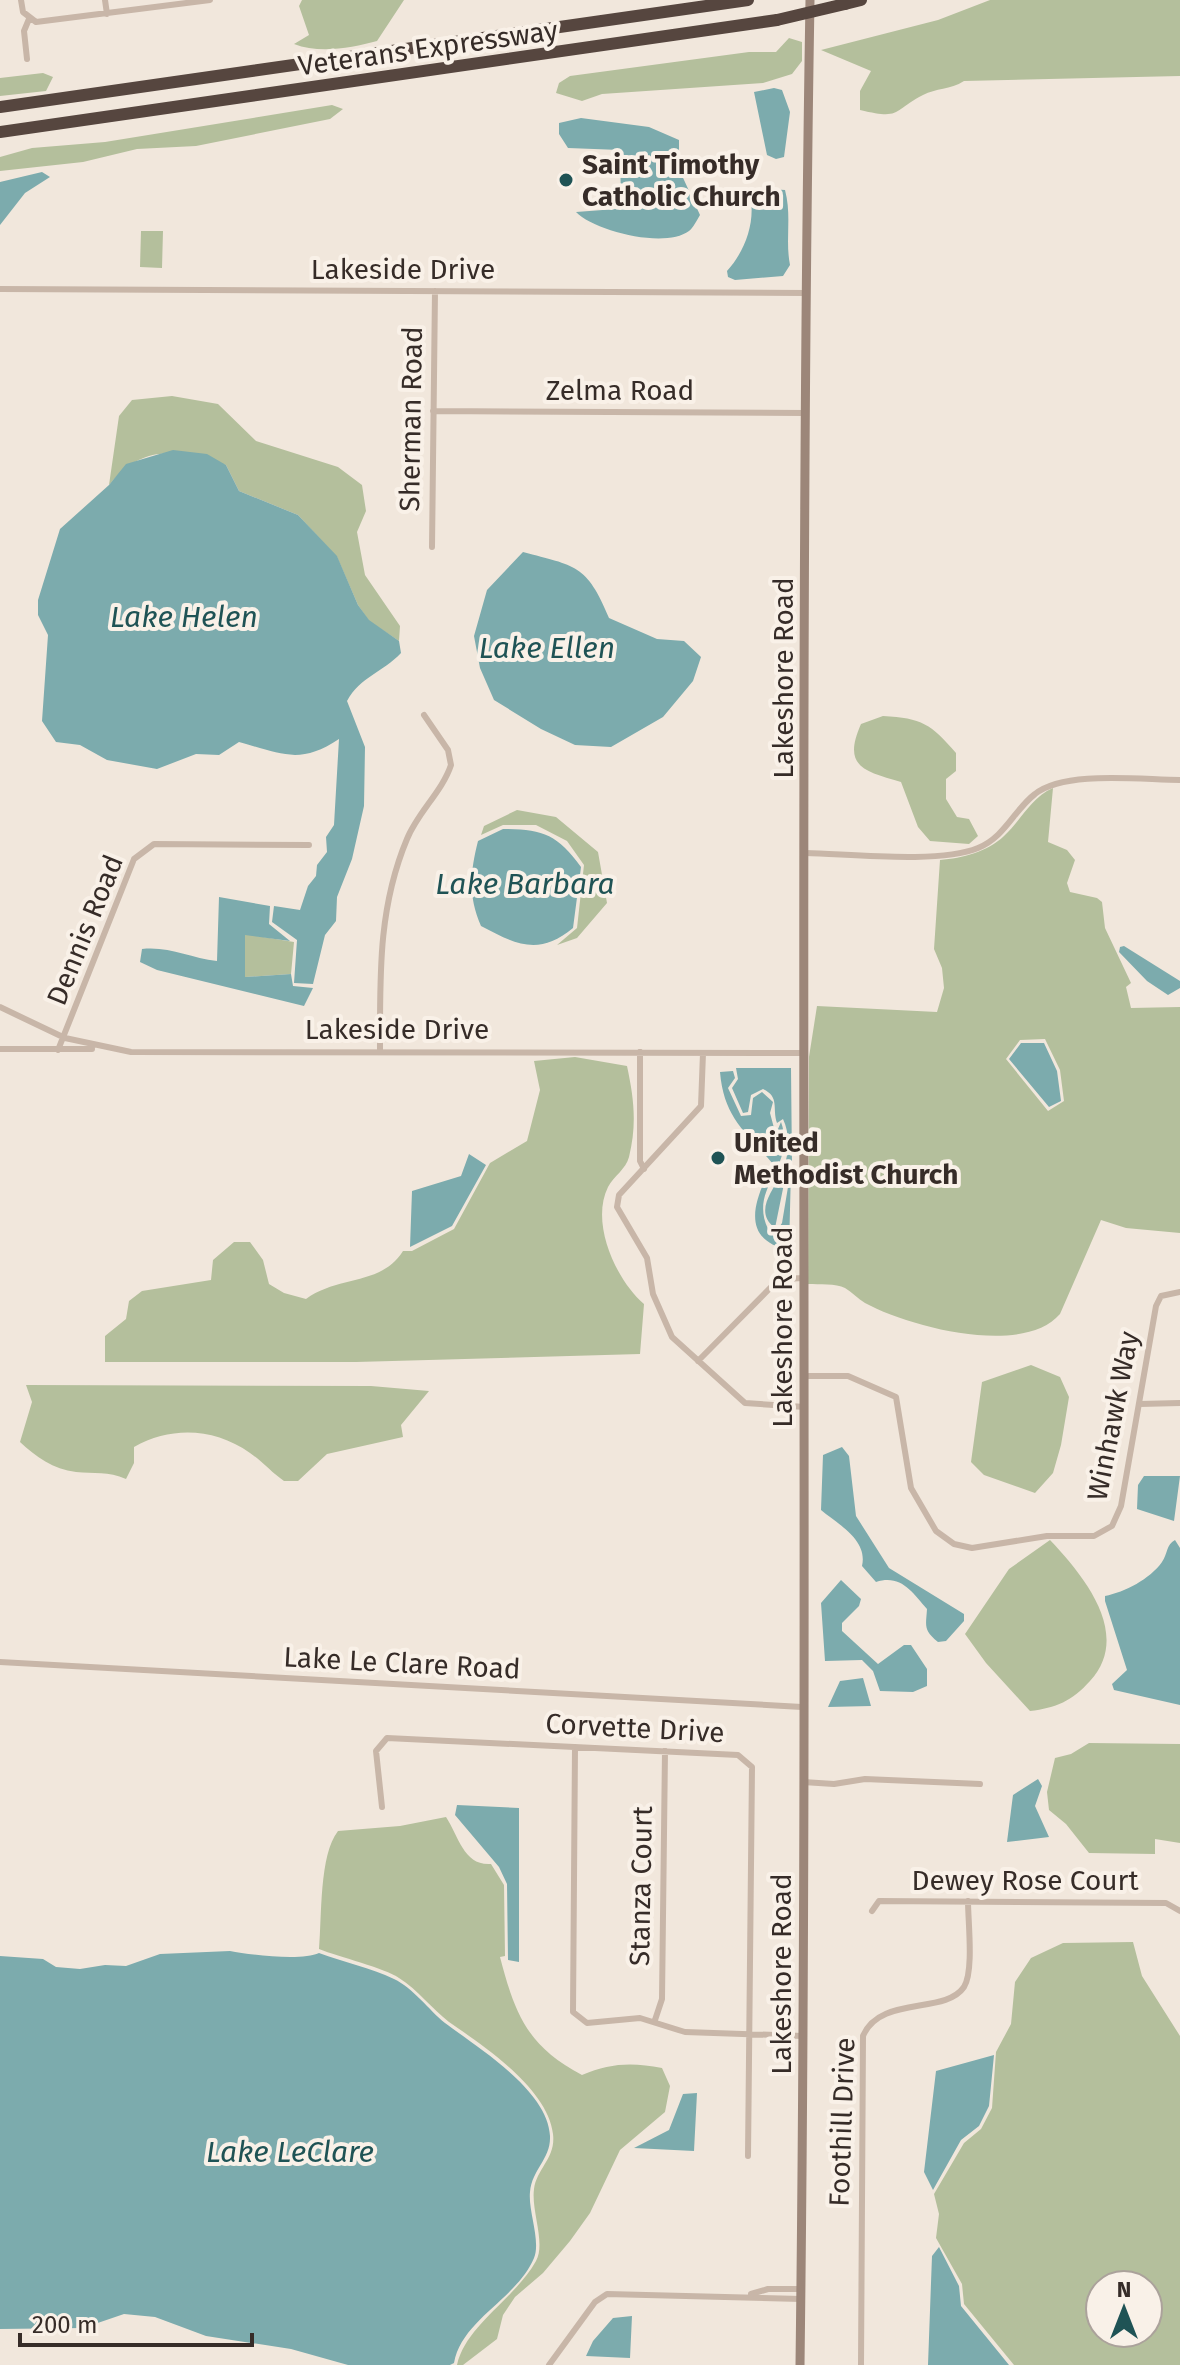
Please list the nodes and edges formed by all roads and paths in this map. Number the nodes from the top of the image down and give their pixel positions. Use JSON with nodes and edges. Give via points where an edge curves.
{"nodes":[{"id":1,"x":21,"y":0,"type":"edge"},
{"id":2,"x":105,"y":0,"type":"edge"},
{"id":3,"x":210,"y":0,"type":"edge"},
{"id":4,"x":748,"y":0,"type":"edge"},
{"id":5,"x":810,"y":0,"type":"edge"},
{"id":6,"x":861,"y":0,"type":"edge"},
{"id":7,"x":107,"y":14,"type":"junction"},
{"id":8,"x":29,"y":19,"type":"junction"},
{"id":9,"x":27,"y":59,"type":"dead end"},
{"id":10,"x":0,"y":107,"type":"edge"},
{"id":11,"x":0,"y":132,"type":"edge"},
{"id":12,"x":0,"y":289,"type":"edge"},
{"id":13,"x":435,"y":291,"type":"junction"},
{"id":14,"x":806,"y":293,"type":"junction"},
{"id":15,"x":433,"y":411,"type":"junction"},
{"id":16,"x":805,"y":413,"type":"junction"},
{"id":17,"x":432,"y":547,"type":"dead end"},
{"id":18,"x":424,"y":715,"type":"dead end"},
{"id":19,"x":1180,"y":780,"type":"edge"},
{"id":20,"x":309,"y":845,"type":"dead end"},
{"id":21,"x":806,"y":853,"type":"junction"},
{"id":22,"x":0,"y":1007,"type":"edge"},
{"id":23,"x":65,"y":1038,"type":"junction"},
{"id":24,"x":0,"y":1049,"type":"edge"},
{"id":25,"x":105,"y":1049,"type":"junction"},
{"id":26,"x":58,"y":1050,"type":"junction"},
{"id":27,"x":380,"y":1050,"type":"junction"},
{"id":28,"x":640,"y":1052,"type":"junction"},
{"id":29,"x":703,"y":1053,"type":"junction"},
{"id":30,"x":802,"y":1053,"type":"junction"},
{"id":31,"x":644,"y":1169,"type":"junction"},
{"id":32,"x":804,"y":1278,"type":"junction"},
{"id":33,"x":1180,"y":1292,"type":"edge"},
{"id":34,"x":698,"y":1361,"type":"junction"},
{"id":35,"x":805,"y":1376,"type":"junction"},
{"id":36,"x":1180,"y":1403,"type":"edge"},
{"id":37,"x":1140,"y":1404,"type":"junction"},
{"id":38,"x":805,"y":1407,"type":"junction"},
{"id":39,"x":0,"y":1662,"type":"edge"},
{"id":40,"x":802,"y":1707,"type":"junction"},
{"id":41,"x":575,"y":1747,"type":"junction"},
{"id":42,"x":665,"y":1751,"type":"junction"},
{"id":43,"x":803,"y":1782,"type":"junction"},
{"id":44,"x":980,"y":1784,"type":"dead end"},
{"id":45,"x":382,"y":1807,"type":"dead end"},
{"id":46,"x":968,"y":1901,"type":"junction"},
{"id":47,"x":872,"y":1911,"type":"dead end"},
{"id":48,"x":1180,"y":1911,"type":"edge"},
{"id":49,"x":655,"y":2020,"type":"junction"},
{"id":50,"x":750,"y":2034,"type":"junction"},
{"id":51,"x":803,"y":2036,"type":"junction"},
{"id":52,"x":748,"y":2156,"type":"dead end"},
{"id":53,"x":801,"y":2294,"type":"junction"},
{"id":54,"x":549,"y":2365,"type":"edge"},
{"id":55,"x":800,"y":2365,"type":"edge"},
{"id":56,"x":861,"y":2365,"type":"edge"}],
"edges":[{"from":1,"to":8,"type":"street"},
{"from":2,"to":7,"type":"street"},
{"from":3,"to":7,"type":"street"},
{"from":4,"to":10,"type":"highway","name":"Veterans Expressway"},
{"from":5,"to":14,"type":"street","name":"Lakeshore Road"},
{"from":6,"to":11,"type":"highway","name":"Veterans Expressway","bridge":true,"via":[[777,20]]},
{"from":7,"to":8,"type":"street"},
{"from":8,"to":9,"type":"street","via":[[24,31]]},
{"from":12,"to":13,"type":"street","name":"Lakeside Drive"},
{"from":13,"to":14,"type":"street","name":"Lakeside Drive"},
{"from":13,"to":15,"type":"street","name":"Sherman Road"},
{"from":14,"to":16,"type":"street","name":"Lakeshore Road"},
{"from":15,"to":16,"type":"street","name":"Zelma Road"},
{"from":15,"to":17,"type":"street","name":"Sherman Road"},
{"from":16,"to":21,"type":"street","name":"Lakeshore Road"},
{"from":18,"to":27,"type":"street","via":[[448,750],[451,765],[409,835],[387,893],[380,945]]},
{"from":19,"to":21,"type":"street","via":[[1073,780],[1048,785],[1002,833],[978,848],[955,853]]},
{"from":20,"to":23,"type":"street","name":"Dennis Road","via":[[154,844],[141,850]]},
{"from":21,"to":30,"type":"street","name":"Lakeshore Road"},
{"from":22,"to":23,"type":"street","name":"Lakeside Drive"},
{"from":23,"to":25,"type":"street","name":"Lakeside Drive"},
{"from":23,"to":26,"type":"street","name":"Dennis Road"},
{"from":24,"to":26,"type":"street"},
{"from":25,"to":26,"type":"street"},
{"from":25,"to":27,"type":"street","name":"Lakeside Drive"},
{"from":27,"to":28,"type":"street","name":"Lakeside Drive"},
{"from":28,"to":29,"type":"street","name":"Lakeside Drive"},
{"from":28,"to":31,"type":"street"},
{"from":29,"to":30,"type":"street","name":"Lakeside Drive"},
{"from":29,"to":31,"type":"street","via":[[701,1106]]},
{"from":30,"to":32,"type":"street","name":"Lakeshore Road"},
{"from":31,"to":34,"type":"street","via":[[619,1195],[617,1207],[649,1262],[666,1329]]},
{"from":32,"to":34,"type":"street","via":[[776,1282]]},
{"from":32,"to":35,"type":"street","name":"Lakeshore Road"},
{"from":33,"to":37,"type":"street","name":"Winhawk Way","via":[[1161,1296],[1156,1306]]},
{"from":34,"to":38,"type":"street","via":[[741,1400]]},
{"from":35,"to":37,"type":"street","name":"Winhawk Way","via":[[848,1376],[896,1397],[911,1488],[936,1531],[954,1544],[972,1548],[1047,1536],[1094,1536],[1112,1526],[1121,1506]]},
{"from":35,"to":38,"type":"street","name":"Lakeshore Road"},
{"from":36,"to":37,"type":"street"},
{"from":38,"to":40,"type":"street","name":"Lakeshore Road"},
{"from":39,"to":40,"type":"street","name":"Lake Le Clare Road"},
{"from":40,"to":43,"type":"street","name":"Lakeshore Road"},
{"from":41,"to":42,"type":"street","name":"Corvette Drive"},
{"from":41,"to":45,"type":"street","name":"Corvette Drive","via":[[387,1738],[376,1751]]},
{"from":41,"to":49,"type":"street","via":[[573,2012],[587,2023]]},
{"from":42,"to":49,"type":"street","name":"Stanza Court","via":[[662,1999]]},
{"from":42,"to":50,"type":"street","name":"Corvette Drive","via":[[738,1755],[752,1767]]},
{"from":43,"to":44,"type":"street"},
{"from":43,"to":51,"type":"street","name":"Lakeshore Road"},
{"from":46,"to":47,"type":"street","name":"Dewey Rose Court","via":[[879,1901]]},
{"from":46,"to":48,"type":"street","name":"Dewey Rose Court","via":[[1166,1903]]},
{"from":46,"to":56,"type":"street","name":"Foothill Drive","via":[[968,1974],[963,1989],[878,2016],[863,2036]]},
{"from":49,"to":50,"type":"street","via":[[685,2032]]},
{"from":50,"to":51,"type":"street"},
{"from":50,"to":52,"type":"street","name":"Corvette Drive"},
{"from":51,"to":53,"type":"street","name":"Lakeshore Road"},
{"from":53,"to":54,"type":"street","via":[[768,2289],[747,2295],[607,2294],[595,2302]]},
{"from":53,"to":55,"type":"street","name":"Lakeshore Road"}]}
